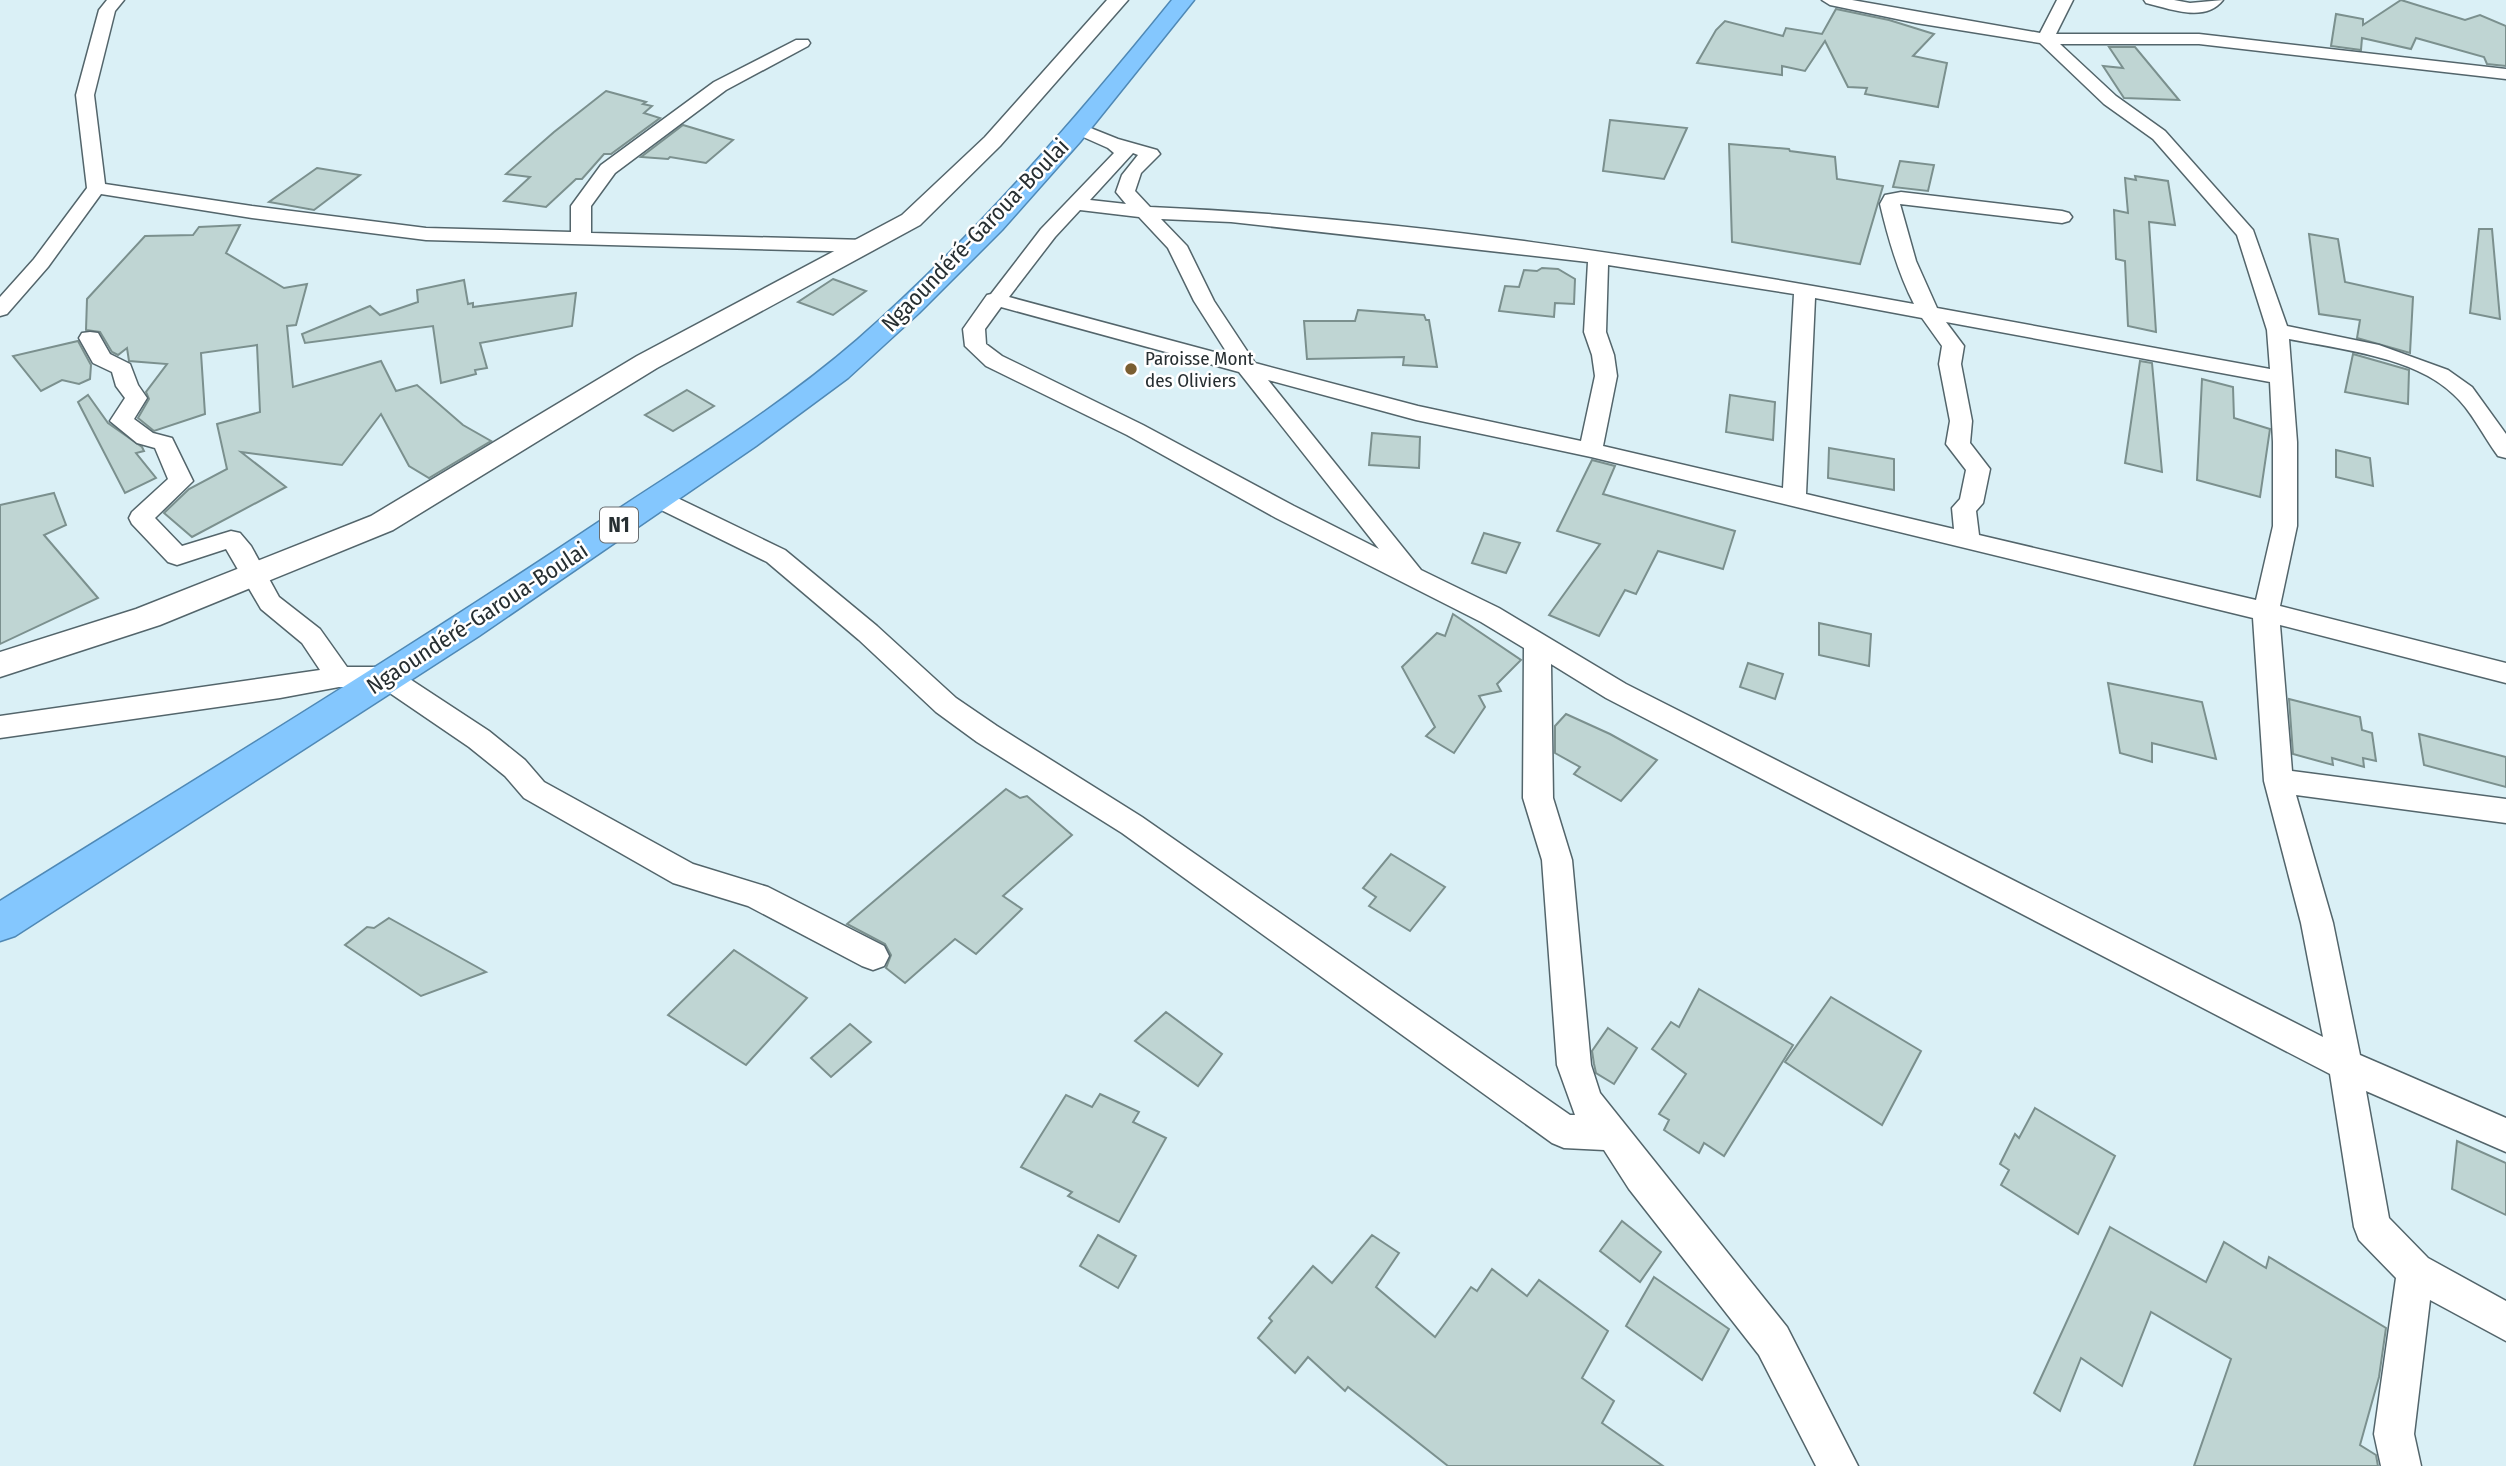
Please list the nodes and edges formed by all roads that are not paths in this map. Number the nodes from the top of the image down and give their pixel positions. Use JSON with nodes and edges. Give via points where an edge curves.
{"nodes":[{"id":1,"x":88,"y":0,"type":"edge"},
{"id":2,"x":1118,"y":0,"type":"edge"},
{"id":3,"x":1183,"y":0,"type":"edge"},
{"id":4,"x":1830,"y":0,"type":"edge"},
{"id":5,"x":2065,"y":0,"type":"edge"},
{"id":6,"x":2152,"y":0,"type":"edge"},
{"id":7,"x":2215,"y":0,"type":"edge"},
{"id":8,"x":2171,"y":4,"type":"junction"},
{"id":9,"x":112,"y":5,"type":"edge"},
{"id":10,"x":2045,"y":39,"type":"junction"},
{"id":11,"x":2199,"y":39,"type":"junction"},
{"id":12,"x":802,"y":43,"type":"dead end"},
{"id":13,"x":2506,"y":74,"type":"edge"},
{"id":14,"x":1078,"y":128,"type":"junction"},
{"id":15,"x":1114,"y":144,"type":"junction"},
{"id":16,"x":96,"y":188,"type":"junction"},
{"id":17,"x":1076,"y":204,"type":"junction"},
{"id":18,"x":1142,"y":212,"type":"junction"},
{"id":19,"x":2062,"y":217,"type":"dead end"},
{"id":20,"x":581,"y":238,"type":"junction"},
{"id":21,"x":866,"y":247,"type":"junction"},
{"id":22,"x":1598,"y":258,"type":"junction"},
{"id":23,"x":1805,"y":290,"type":"junction"},
{"id":24,"x":994,"y":299,"type":"junction"},
{"id":25,"x":0,"y":310,"type":"edge"},
{"id":26,"x":1931,"y":314,"type":"junction"},
{"id":27,"x":2278,"y":330,"type":"junction"},
{"id":28,"x":90,"y":338,"type":"dead end"},
{"id":29,"x":1248,"y":369,"type":"junction"},
{"id":30,"x":2282,"y":378,"type":"junction"},
{"id":31,"x":1591,"y":450,"type":"junction"},
{"id":32,"x":2506,"y":452,"type":"edge"},
{"id":33,"x":657,"y":498,"type":"junction"},
{"id":34,"x":1794,"y":500,"type":"junction"},
{"id":35,"x":1967,"y":541,"type":"junction"},
{"id":36,"x":254,"y":572,"type":"junction"},
{"id":37,"x":1415,"y":576,"type":"junction"},
{"id":38,"x":2266,"y":612,"type":"junction"},
{"id":39,"x":1537,"y":642,"type":"junction"},
{"id":40,"x":0,"y":665,"type":"edge"},
{"id":41,"x":2506,"y":673,"type":"edge"},
{"id":42,"x":340,"y":677,"type":"junction"},
{"id":43,"x":386,"y":677,"type":"junction"},
{"id":44,"x":0,"y":727,"type":"edge"},
{"id":45,"x":2278,"y":781,"type":"junction"},
{"id":46,"x":2506,"y":811,"type":"edge"},
{"id":47,"x":0,"y":923,"type":"edge"},
{"id":48,"x":873,"y":956,"type":"dead end"},
{"id":49,"x":2345,"y":1065,"type":"junction"},
{"id":50,"x":1613,"y":1134,"type":"junction"},
{"id":51,"x":2506,"y":1135,"type":"edge"},
{"id":52,"x":2415,"y":1271,"type":"junction"},
{"id":53,"x":2506,"y":1322,"type":"edge"},
{"id":54,"x":1838,"y":1466,"type":"edge"},
{"id":55,"x":2401,"y":1466,"type":"edge"}],
"edges":[{"from":1,"to":9,"type":"street"},
{"from":2,"to":21,"type":"street","via":[[948,188],[911,220]]},
{"from":3,"to":14,"type":"highway","name":"Ngaoundéré-Garoua-Boulai","number":"N1"},
{"from":4,"to":10,"type":"street"},
{"from":5,"to":10,"type":"street"},
{"from":6,"to":8,"type":"street"},
{"from":7,"to":8,"type":"street","via":[[2207,8]]},
{"from":8,"to":11,"type":"street"},
{"from":9,"to":16,"type":"street","via":[[85,95]]},
{"from":10,"to":11,"type":"street"},
{"from":10,"to":27,"type":"street","via":[[2110,100],[2159,135],[2246,234]]},
{"from":11,"to":13,"type":"street"},
{"from":12,"to":20,"type":"street","via":[[720,86],[608,169],[581,206]]},
{"from":14,"to":15,"type":"street"},
{"from":14,"to":33,"type":"highway","name":"Ngaoundéré-Garoua-Boulai","number":"N1","via":[[953,265],[864,348],[782,412]]},
{"from":15,"to":17,"type":"street","via":[[1124,152]]},
{"from":15,"to":18,"type":"street","via":[[1151,154],[1127,178],[1125,192]]},
{"from":16,"to":20,"type":"street","via":[[414,233]]},
{"from":16,"to":25,"type":"street"},
{"from":17,"to":18,"type":"street"},
{"from":17,"to":24,"type":"street"},
{"from":18,"to":22,"type":"street","via":[[1378,230]]},
{"from":18,"to":29,"type":"street","via":[[1177,246],[1204,301]]},
{"from":19,"to":26,"type":"street","via":[[1892,200],[1900,250]]},
{"from":20,"to":21,"type":"street"},
{"from":21,"to":36,"type":"street","via":[[647,362],[383,523]]},
{"from":22,"to":23,"type":"street"},
{"from":22,"to":31,"type":"street","via":[[1595,332],[1606,376]]},
{"from":23,"to":26,"type":"street"},
{"from":23,"to":34,"type":"street"},
{"from":24,"to":29,"type":"street"},
{"from":24,"to":37,"type":"street","via":[[974,328],[976,346],[994,361]]},
{"from":26,"to":30,"type":"street"},
{"from":26,"to":35,"type":"street","via":[[1953,346],[1950,364],[1961,421],[1958,444],[1979,469],[1971,503],[1964,508]]},
{"from":27,"to":30,"type":"street"},
{"from":27,"to":32,"type":"street","via":[[2391,355],[2433,372],[2459,387]]},
{"from":28,"to":36,"type":"street","via":[[101,358],[122,369],[136,398],[121,421],[145,438],[163,443],[181,481],[141,518],[177,556],[231,538]]},
{"from":29,"to":31,"type":"street","via":[[1416,413]]},
{"from":29,"to":37,"type":"street"},
{"from":30,"to":38,"type":"street","via":[[2285,526]]},
{"from":31,"to":34,"type":"street"},
{"from":33,"to":43,"type":"highway","name":"Ngaoundéré-Garoua-Boulai","number":"N1"},
{"from":33,"to":50,"type":"street","via":[[776,556],[946,705],[1132,824],[1564,1131]]},
{"from":34,"to":35,"type":"street"},
{"from":35,"to":38,"type":"street"},
{"from":36,"to":40,"type":"street","via":[[148,617]]},
{"from":36,"to":42,"type":"street","via":[[270,603],[311,636]]},
{"from":37,"to":39,"type":"street"},
{"from":38,"to":41,"type":"street"},
{"from":38,"to":45,"type":"street"},
{"from":39,"to":49,"type":"street","via":[[1640,704]]},
{"from":39,"to":50,"type":"street","via":[[1538,798],[1557,860],[1574,1065],[1586,1102]]},
{"from":42,"to":43,"type":"street"},
{"from":42,"to":44,"type":"street"},
{"from":43,"to":47,"type":"highway","name":"Ngaoundéré-Garoua-Boulai","number":"N1"},
{"from":43,"to":48,"type":"street","via":[[480,739],[534,790],[684,874],[757,897]]},
{"from":45,"to":46,"type":"street"},
{"from":45,"to":49,"type":"street","via":[[2317,923]]},
{"from":49,"to":51,"type":"street"},
{"from":49,"to":52,"type":"street","via":[[2372,1227]]},
{"from":50,"to":54,"type":"street","via":[[1773,1341]]},
{"from":52,"to":53,"type":"street"},
{"from":52,"to":55,"type":"street","via":[[2394,1434]]}]}
